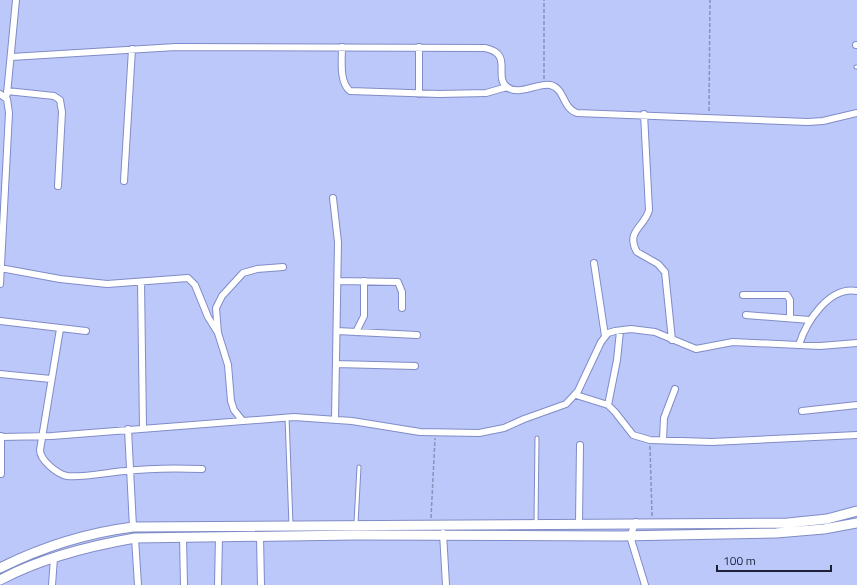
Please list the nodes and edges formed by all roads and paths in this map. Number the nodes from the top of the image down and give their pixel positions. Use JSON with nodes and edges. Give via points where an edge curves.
{"nodes":[{"id":1,"x":16,"y":0,"type":"edge"},
{"id":2,"x":544,"y":0,"type":"edge"},
{"id":3,"x":710,"y":0,"type":"edge"},
{"id":4,"x":342,"y":47,"type":"junction"},
{"id":5,"x":419,"y":47,"type":"junction"},
{"id":6,"x":132,"y":49,"type":"junction"},
{"id":7,"x":11,"y":57,"type":"junction"},
{"id":8,"x":544,"y":85,"type":"junction"},
{"id":9,"x":507,"y":87,"type":"junction"},
{"id":10,"x":7,"y":91,"type":"junction"},
{"id":11,"x":0,"y":94,"type":"edge"},
{"id":12,"x":419,"y":94,"type":"junction"},
{"id":13,"x":6,"y":99,"type":"junction"},
{"id":14,"x":644,"y":114,"type":"junction"},
{"id":15,"x":857,"y":114,"type":"edge"},
{"id":16,"x":709,"y":117,"type":"junction"},
{"id":17,"x":3,"y":170,"type":"edge"},
{"id":18,"x":124,"y":180,"type":"dead end"},
{"id":19,"x":58,"y":186,"type":"dead end"},
{"id":20,"x":333,"y":198,"type":"dead end"},
{"id":21,"x":2,"y":221,"type":"edge"},
{"id":22,"x":594,"y":263,"type":"dead end"},
{"id":23,"x":283,"y":267,"type":"dead end"},
{"id":24,"x":1,"y":268,"type":"edge"},
{"id":25,"x":338,"y":281,"type":"junction"},
{"id":26,"x":364,"y":281,"type":"junction"},
{"id":27,"x":141,"y":282,"type":"junction"},
{"id":28,"x":0,"y":284,"type":"edge"},
{"id":29,"x":857,"y":291,"type":"edge"},
{"id":30,"x":743,"y":295,"type":"dead end"},
{"id":31,"x":402,"y":308,"type":"dead end"},
{"id":32,"x":746,"y":315,"type":"dead end"},
{"id":33,"x":790,"y":318,"type":"junction"},
{"id":34,"x":810,"y":320,"type":"junction"},
{"id":35,"x":0,"y":322,"type":"edge"},
{"id":36,"x":60,"y":329,"type":"junction"},
{"id":37,"x":620,"y":330,"type":"junction"},
{"id":38,"x":86,"y":331,"type":"dead end"},
{"id":39,"x":337,"y":331,"type":"junction"},
{"id":40,"x":356,"y":332,"type":"junction"},
{"id":41,"x":218,"y":333,"type":"junction"},
{"id":42,"x":417,"y":335,"type":"dead end"},
{"id":43,"x":605,"y":336,"type":"junction"},
{"id":44,"x":672,"y":340,"type":"junction"},
{"id":45,"x":857,"y":343,"type":"edge"},
{"id":46,"x":799,"y":345,"type":"junction"},
{"id":47,"x":336,"y":364,"type":"junction"},
{"id":48,"x":415,"y":366,"type":"dead end"},
{"id":49,"x":0,"y":374,"type":"edge"},
{"id":50,"x":51,"y":379,"type":"junction"},
{"id":51,"x":675,"y":389,"type":"dead end"},
{"id":52,"x":576,"y":395,"type":"junction"},
{"id":53,"x":608,"y":405,"type":"junction"},
{"id":54,"x":857,"y":405,"type":"edge"},
{"id":55,"x":802,"y":411,"type":"dead end"},
{"id":56,"x":287,"y":417,"type":"junction"},
{"id":57,"x":335,"y":419,"type":"junction"},
{"id":58,"x":242,"y":420,"type":"junction"},
{"id":59,"x":143,"y":428,"type":"junction"},
{"id":60,"x":128,"y":429,"type":"junction"},
{"id":61,"x":435,"y":433,"type":"junction"},
{"id":62,"x":857,"y":435,"type":"edge"},
{"id":63,"x":42,"y":436,"type":"junction"},
{"id":64,"x":1,"y":437,"type":"edge"},
{"id":65,"x":537,"y":438,"type":"dead end"},
{"id":66,"x":650,"y":440,"type":"junction"},
{"id":67,"x":664,"y":440,"type":"junction"},
{"id":68,"x":580,"y":445,"type":"dead end"},
{"id":69,"x":358,"y":467,"type":"dead end"},
{"id":70,"x":202,"y":469,"type":"dead end"},
{"id":71,"x":130,"y":470,"type":"junction"},
{"id":72,"x":1,"y":474,"type":"edge"},
{"id":73,"x":857,"y":511,"type":"edge"},
{"id":74,"x":652,"y":522,"type":"junction"},
{"id":75,"x":579,"y":523,"type":"junction"},
{"id":76,"x":857,"y":523,"type":"edge"},
{"id":77,"x":431,"y":524,"type":"junction"},
{"id":78,"x":536,"y":524,"type":"junction"},
{"id":79,"x":291,"y":525,"type":"junction"},
{"id":80,"x":356,"y":525,"type":"junction"},
{"id":81,"x":133,"y":527,"type":"junction"},
{"id":82,"x":443,"y":529,"type":"junction"},
{"id":83,"x":630,"y":531,"type":"junction"},
{"id":84,"x":183,"y":537,"type":"junction"},
{"id":85,"x":219,"y":537,"type":"junction"},
{"id":86,"x":260,"y":537,"type":"junction"},
{"id":87,"x":135,"y":538,"type":"junction"},
{"id":88,"x":54,"y":558,"type":"junction"},
{"id":89,"x":0,"y":568,"type":"edge"},
{"id":90,"x":0,"y":580,"type":"edge"},
{"id":91,"x":52,"y":585,"type":"edge"},
{"id":92,"x":138,"y":585,"type":"edge"},
{"id":93,"x":184,"y":585,"type":"edge"},
{"id":94,"x":218,"y":585,"type":"edge"},
{"id":95,"x":261,"y":585,"type":"edge"},
{"id":96,"x":446,"y":585,"type":"edge"},
{"id":97,"x":645,"y":585,"type":"edge"}],
"edges":[{"from":1,"to":7,"type":"street"},
{"from":2,"to":8,"type":"path"},
{"from":3,"to":16,"type":"path"},
{"from":4,"to":5,"type":"street"},
{"from":4,"to":6,"type":"street"},
{"from":4,"to":12,"type":"street","via":[[343,76],[346,88],[350,91]]},
{"from":5,"to":9,"type":"street","via":[[492,49],[500,56],[504,83]]},
{"from":5,"to":12,"type":"street"},
{"from":6,"to":7,"type":"street"},
{"from":6,"to":18,"type":"street"},
{"from":7,"to":10,"type":"street"},
{"from":8,"to":9,"type":"street","via":[[516,89]]},
{"from":8,"to":14,"type":"street","via":[[558,90],[572,111]]},
{"from":9,"to":12,"type":"street","via":[[486,93]]},
{"from":10,"to":13,"type":"street"},
{"from":10,"to":19,"type":"street","via":[[54,96],[60,100],[62,112]]},
{"from":11,"to":13,"type":"street"},
{"from":13,"to":17,"type":"street","via":[[9,112]]},
{"from":14,"to":16,"type":"street"},
{"from":14,"to":44,"type":"street","via":[[649,210],[645,219],[636,228],[633,241],[637,252],[658,264],[665,272]]},
{"from":15,"to":16,"type":"street","via":[[808,122]]},
{"from":17,"to":21,"type":"street"},
{"from":20,"to":25,"type":"street","via":[[338,242]]},
{"from":21,"to":24,"type":"street"},
{"from":22,"to":43,"type":"street"},
{"from":23,"to":41,"type":"street","via":[[250,270],[237,278],[218,302]]},
{"from":24,"to":27,"type":"street","via":[[60,279],[107,284]]},
{"from":24,"to":28,"type":"street"},
{"from":25,"to":26,"type":"street"},
{"from":25,"to":39,"type":"street"},
{"from":26,"to":31,"type":"street","via":[[398,282],[402,292]]},
{"from":26,"to":40,"type":"street","via":[[364,316]]},
{"from":27,"to":41,"type":"street","via":[[183,278],[191,280]]},
{"from":27,"to":59,"type":"street"},
{"from":29,"to":34,"type":"street","via":[[836,293]]},
{"from":30,"to":33,"type":"street","via":[[787,295],[790,300]]},
{"from":32,"to":33,"type":"street"},
{"from":33,"to":34,"type":"street"},
{"from":34,"to":46,"type":"street"},
{"from":35,"to":36,"type":"street"},
{"from":36,"to":38,"type":"street"},
{"from":36,"to":50,"type":"street"},
{"from":37,"to":43,"type":"street"},
{"from":37,"to":44,"type":"street","via":[[646,331]]},
{"from":37,"to":53,"type":"street"},
{"from":39,"to":40,"type":"street"},
{"from":39,"to":47,"type":"street"},
{"from":40,"to":42,"type":"street"},
{"from":41,"to":58,"type":"street","via":[[228,365],[231,401]]},
{"from":43,"to":52,"type":"street"},
{"from":44,"to":46,"type":"street","via":[[696,348],[733,342]]},
{"from":45,"to":46,"type":"street"},
{"from":47,"to":48,"type":"street"},
{"from":47,"to":57,"type":"street"},
{"from":49,"to":50,"type":"street"},
{"from":50,"to":63,"type":"street"},
{"from":51,"to":67,"type":"street","via":[[664,418]]},
{"from":52,"to":53,"type":"street"},
{"from":52,"to":61,"type":"street","via":[[560,407],[504,428],[479,433]]},
{"from":53,"to":66,"type":"street","via":[[633,435]]},
{"from":54,"to":55,"type":"street"},
{"from":56,"to":57,"type":"street"},
{"from":56,"to":58,"type":"street"},
{"from":56,"to":79,"type":"lane"},
{"from":57,"to":61,"type":"street"},
{"from":58,"to":59,"type":"street"},
{"from":59,"to":60,"type":"street"},
{"from":60,"to":63,"type":"street"},
{"from":60,"to":71,"type":"street"},
{"from":61,"to":77,"type":"path"},
{"from":62,"to":67,"type":"street","via":[[712,442]]},
{"from":63,"to":64,"type":"street"},
{"from":63,"to":71,"type":"street","via":[[42,458],[65,475]]},
{"from":64,"to":72,"type":"street"},
{"from":65,"to":78,"type":"lane"},
{"from":66,"to":67,"type":"street"},
{"from":66,"to":74,"type":"path"},
{"from":68,"to":75,"type":"street"},
{"from":69,"to":80,"type":"lane"},
{"from":70,"to":71,"type":"street"},
{"from":71,"to":81,"type":"street"},
{"from":73,"to":74,"type":"street","via":[[827,518],[788,522]]},
{"from":74,"to":83,"type":"street"},
{"from":75,"to":78,"type":"street"},
{"from":75,"to":83,"type":"street"},
{"from":76,"to":83,"type":"street","via":[[776,533]]},
{"from":77,"to":80,"type":"street"},
{"from":77,"to":82,"type":"street"},
{"from":78,"to":82,"type":"street"},
{"from":79,"to":80,"type":"street"},
{"from":79,"to":81,"type":"street"},
{"from":81,"to":89,"type":"street","via":[[60,543]]},
{"from":82,"to":83,"type":"street"},
{"from":82,"to":86,"type":"street"},
{"from":82,"to":96,"type":"street"},
{"from":83,"to":97,"type":"street"},
{"from":84,"to":85,"type":"street"},
{"from":84,"to":87,"type":"street"},
{"from":84,"to":93,"type":"street"},
{"from":85,"to":86,"type":"street"},
{"from":85,"to":94,"type":"street"},
{"from":86,"to":95,"type":"street"},
{"from":87,"to":88,"type":"street"},
{"from":87,"to":92,"type":"street"},
{"from":88,"to":90,"type":"street"},
{"from":88,"to":91,"type":"street"}]}
